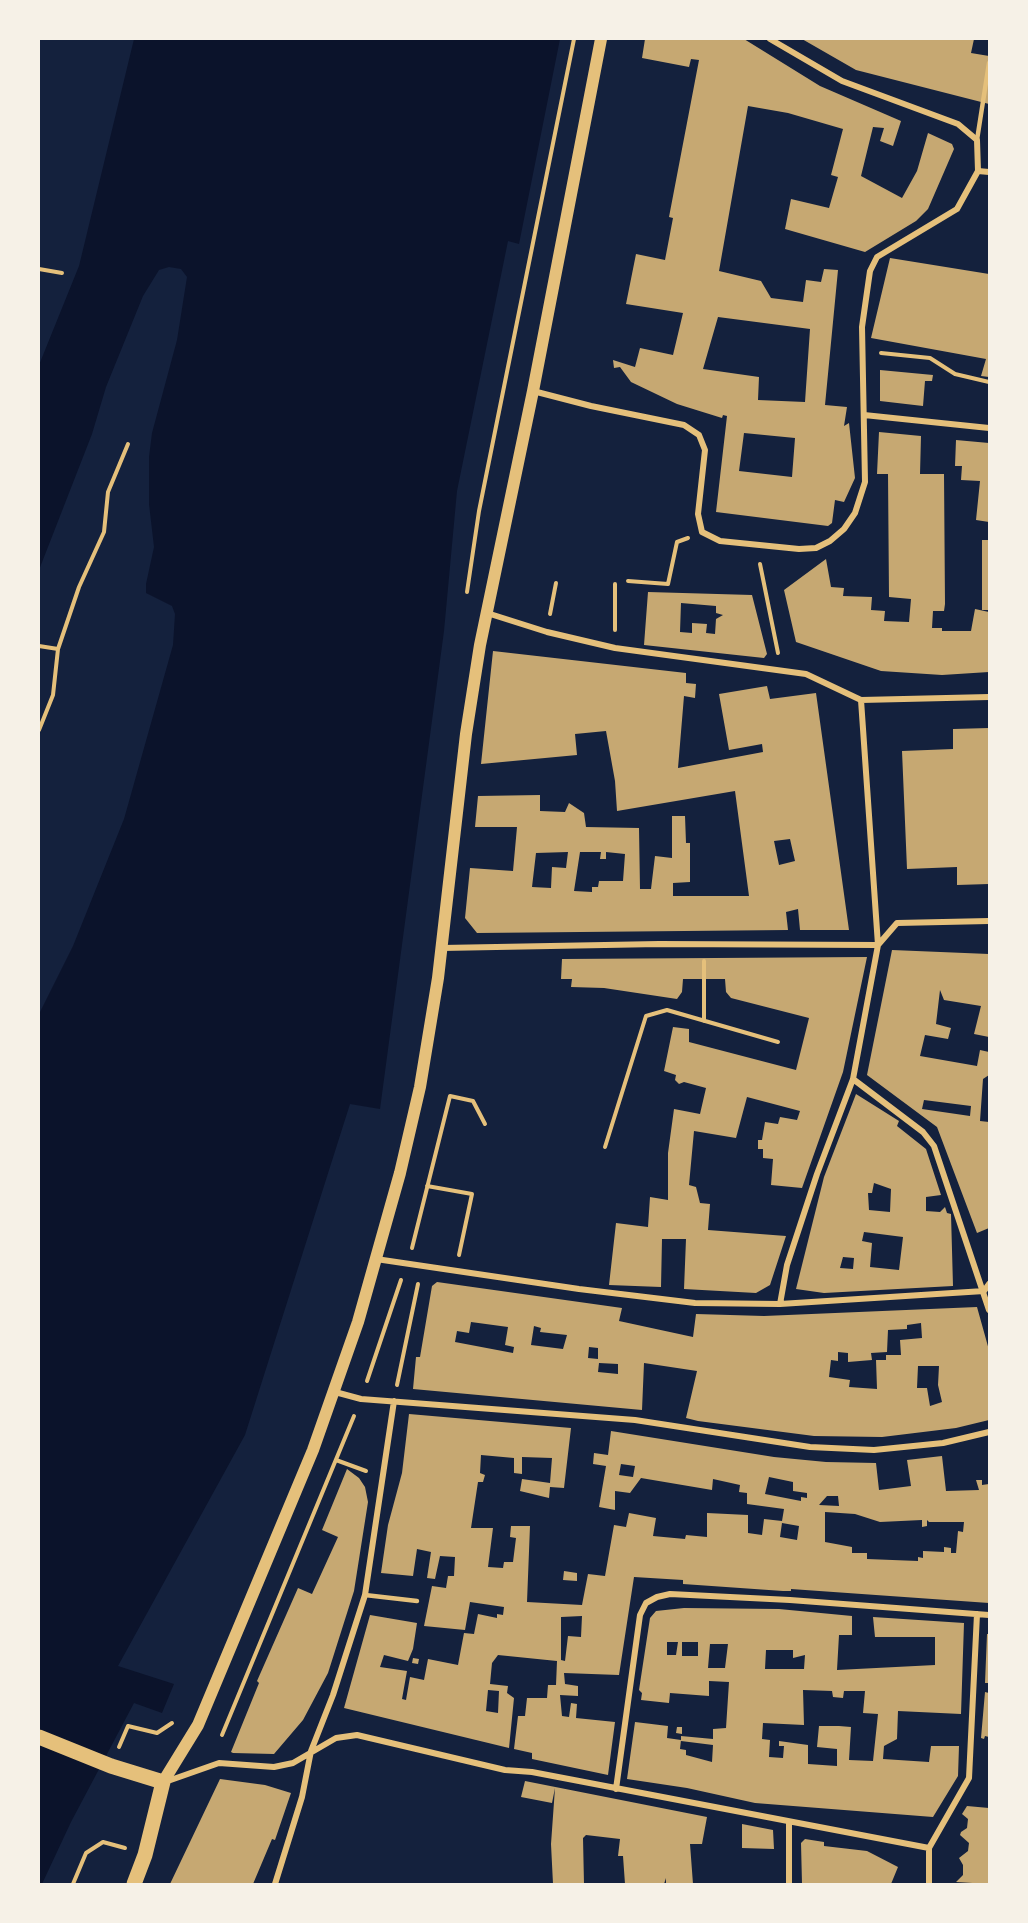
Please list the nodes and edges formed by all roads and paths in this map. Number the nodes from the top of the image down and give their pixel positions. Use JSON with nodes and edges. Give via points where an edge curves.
{"nodes":[{"id":1,"x":573,"y":39,"type":"edge"},
{"id":2,"x":601,"y":39,"type":"edge"},
{"id":3,"x":770,"y":39,"type":"edge"},
{"id":4,"x":989,"y":63,"type":"edge"},
{"id":5,"x":977,"y":140,"type":"junction"},
{"id":6,"x":978,"y":171,"type":"junction"},
{"id":7,"x":989,"y":172,"type":"edge"},
{"id":8,"x":39,"y":269,"type":"edge"},
{"id":9,"x":62,"y":273,"type":"dead end"},
{"id":10,"x":862,"y":350,"type":"junction"},
{"id":11,"x":989,"y":382,"type":"edge"},
{"id":12,"x":533,"y":392,"type":"junction"},
{"id":13,"x":864,"y":415,"type":"junction"},
{"id":14,"x":989,"y":428,"type":"edge"},
{"id":15,"x":128,"y":444,"type":"dead end"},
{"id":16,"x":702,"y":532,"type":"junction"},
{"id":17,"x":755,"y":544,"type":"junction"},
{"id":18,"x":556,"y":582,"type":"dead end"},
{"id":19,"x":628,"y":582,"type":"dead end"},
{"id":20,"x":615,"y":584,"type":"dead end"},
{"id":21,"x":467,"y":593,"type":"dead end"},
{"id":22,"x":487,"y":613,"type":"junction"},
{"id":23,"x":547,"y":632,"type":"junction"},
{"id":24,"x":39,"y":646,"type":"edge"},
{"id":25,"x":615,"y":648,"type":"junction"},
{"id":26,"x":58,"y":649,"type":"junction"},
{"id":27,"x":782,"y":672,"type":"junction"},
{"id":28,"x":989,"y":697,"type":"edge"},
{"id":29,"x":861,"y":700,"type":"junction"},
{"id":30,"x":39,"y":730,"type":"edge"},
{"id":31,"x":989,"y":921,"type":"edge"},
{"id":32,"x":878,"y":945,"type":"junction"},
{"id":33,"x":442,"y":948,"type":"junction"},
{"id":34,"x":704,"y":958,"type":"dead end"},
{"id":35,"x":704,"y":1021,"type":"junction"},
{"id":36,"x":778,"y":1042,"type":"dead end"},
{"id":37,"x":853,"y":1079,"type":"junction"},
{"id":38,"x":486,"y":1124,"type":"dead end"},
{"id":39,"x":605,"y":1148,"type":"dead end"},
{"id":40,"x":427,"y":1186,"type":"junction"},
{"id":41,"x":460,"y":1250,"type":"dead end"},
{"id":42,"x":376,"y":1259,"type":"junction"},
{"id":43,"x":408,"y":1264,"type":"junction"},
{"id":44,"x":421,"y":1266,"type":"junction"},
{"id":45,"x":989,"y":1284,"type":"edge"},
{"id":46,"x":984,"y":1291,"type":"junction"},
{"id":47,"x":780,"y":1304,"type":"junction"},
{"id":48,"x":989,"y":1310,"type":"edge"},
{"id":49,"x":335,"y":1392,"type":"junction"},
{"id":50,"x":361,"y":1399,"type":"junction"},
{"id":51,"x":394,"y":1401,"type":"junction"},
{"id":52,"x":989,"y":1432,"type":"edge"},
{"id":53,"x":313,"y":1450,"type":"junction"},
{"id":54,"x":337,"y":1460,"type":"junction"},
{"id":55,"x":384,"y":1478,"type":"junction"},
{"id":56,"x":365,"y":1594,"type":"junction"},
{"id":57,"x":417,"y":1601,"type":"dead end"},
{"id":58,"x":977,"y":1614,"type":"junction"},
{"id":59,"x":989,"y":1615,"type":"edge"},
{"id":60,"x":178,"y":1716,"type":"dead end"},
{"id":61,"x":222,"y":1735,"type":"dead end"},
{"id":62,"x":39,"y":1737,"type":"edge"},
{"id":63,"x":311,"y":1751,"type":"junction"},
{"id":64,"x":111,"y":1766,"type":"junction"},
{"id":65,"x":163,"y":1782,"type":"junction"},
{"id":66,"x":616,"y":1789,"type":"junction"},
{"id":67,"x":789,"y":1822,"type":"junction"},
{"id":68,"x":928,"y":1848,"type":"junction"},
{"id":69,"x":145,"y":1855,"type":"junction"},
{"id":70,"x":73,"y":1884,"type":"edge"},
{"id":71,"x":134,"y":1884,"type":"edge"},
{"id":72,"x":276,"y":1884,"type":"edge"},
{"id":73,"x":789,"y":1884,"type":"edge"},
{"id":74,"x":929,"y":1884,"type":"edge"}],
"edges":[{"from":1,"to":21,"type":"path"},
{"from":2,"to":12,"type":"main road"},
{"from":3,"to":5,"type":"street","via":[[842,81],[958,124]]},
{"from":4,"to":5,"type":"lane"},
{"from":5,"to":6,"type":"street"},
{"from":6,"to":7,"type":"street"},
{"from":6,"to":10,"type":"street","via":[[957,209],[877,256],[870,271]]},
{"from":8,"to":9,"type":"path"},
{"from":10,"to":11,"type":"path","via":[[930,358],[955,374]]},
{"from":10,"to":13,"type":"street"},
{"from":12,"to":16,"type":"street","via":[[684,425],[699,435],[705,450],[698,514]]},
{"from":12,"to":22,"type":"main road"},
{"from":13,"to":14,"type":"street"},
{"from":13,"to":17,"type":"street","via":[[865,482],[855,513],[844,529],[816,548]]},
{"from":15,"to":26,"type":"path","via":[[108,492],[104,532],[79,587]]},
{"from":16,"to":17,"type":"street","via":[[720,541]]},
{"from":16,"to":19,"type":"path","via":[[677,542],[668,584]]},
{"from":17,"to":27,"type":"path"},
{"from":18,"to":23,"type":"path"},
{"from":20,"to":25,"type":"path"},
{"from":22,"to":23,"type":"street"},
{"from":22,"to":33,"type":"main road","via":[[466,734]]},
{"from":23,"to":25,"type":"street"},
{"from":24,"to":26,"type":"path"},
{"from":25,"to":27,"type":"street"},
{"from":26,"to":30,"type":"path","via":[[53,695]]},
{"from":27,"to":29,"type":"street","via":[[806,674]]},
{"from":28,"to":29,"type":"street"},
{"from":29,"to":32,"type":"street"},
{"from":31,"to":32,"type":"street","via":[[897,923]]},
{"from":32,"to":33,"type":"street"},
{"from":32,"to":37,"type":"street"},
{"from":33,"to":42,"type":"main road","via":[[420,1087]]},
{"from":34,"to":35,"type":"path"},
{"from":35,"to":36,"type":"path"},
{"from":35,"to":39,"type":"path","via":[[667,1010],[646,1016]]},
{"from":37,"to":46,"type":"street","via":[[923,1132],[934,1146]]},
{"from":37,"to":47,"type":"street","via":[[787,1265]]},
{"from":38,"to":40,"type":"path","via":[[473,1101],[450,1096]]},
{"from":40,"to":41,"type":"path","via":[[472,1194]]},
{"from":40,"to":43,"type":"path"},
{"from":42,"to":43,"type":"street"},
{"from":42,"to":49,"type":"main road"},
{"from":43,"to":44,"type":"street"},
{"from":43,"to":50,"type":"path"},
{"from":44,"to":47,"type":"street","via":[[695,1303]]},
{"from":44,"to":51,"type":"path"},
{"from":45,"to":46,"type":"street"},
{"from":46,"to":47,"type":"street"},
{"from":46,"to":48,"type":"street"},
{"from":49,"to":50,"type":"street"},
{"from":49,"to":53,"type":"main road"},
{"from":50,"to":51,"type":"street"},
{"from":50,"to":54,"type":"path"},
{"from":51,"to":52,"type":"street","via":[[635,1420],[810,1447],[874,1450],[943,1443]]},
{"from":51,"to":55,"type":"street"},
{"from":53,"to":54,"type":"path"},
{"from":53,"to":65,"type":"main road","via":[[198,1725]]},
{"from":54,"to":55,"type":"path"},
{"from":54,"to":61,"type":"path"},
{"from":55,"to":56,"type":"street"},
{"from":56,"to":57,"type":"lane"},
{"from":56,"to":63,"type":"street"},
{"from":58,"to":59,"type":"street"},
{"from":58,"to":66,"type":"street","via":[[790,1600],[670,1594],[657,1597],[646,1603],[640,1615]]},
{"from":58,"to":68,"type":"street","via":[[969,1778]]},
{"from":60,"to":64,"type":"path","via":[[157,1733],[128,1726]]},
{"from":62,"to":64,"type":"main road"},
{"from":63,"to":65,"type":"street","via":[[293,1763],[274,1767],[219,1762]]},
{"from":63,"to":66,"type":"street","via":[[336,1738],[357,1735],[505,1770]]},
{"from":63,"to":72,"type":"street","via":[[302,1797]]},
{"from":64,"to":65,"type":"main road"},
{"from":65,"to":69,"type":"main road"},
{"from":66,"to":67,"type":"street"},
{"from":67,"to":68,"type":"street"},
{"from":67,"to":73,"type":"street"},
{"from":68,"to":74,"type":"street"},
{"from":69,"to":70,"type":"path","via":[[103,1842],[86,1853]]},
{"from":69,"to":71,"type":"main road"}]}
